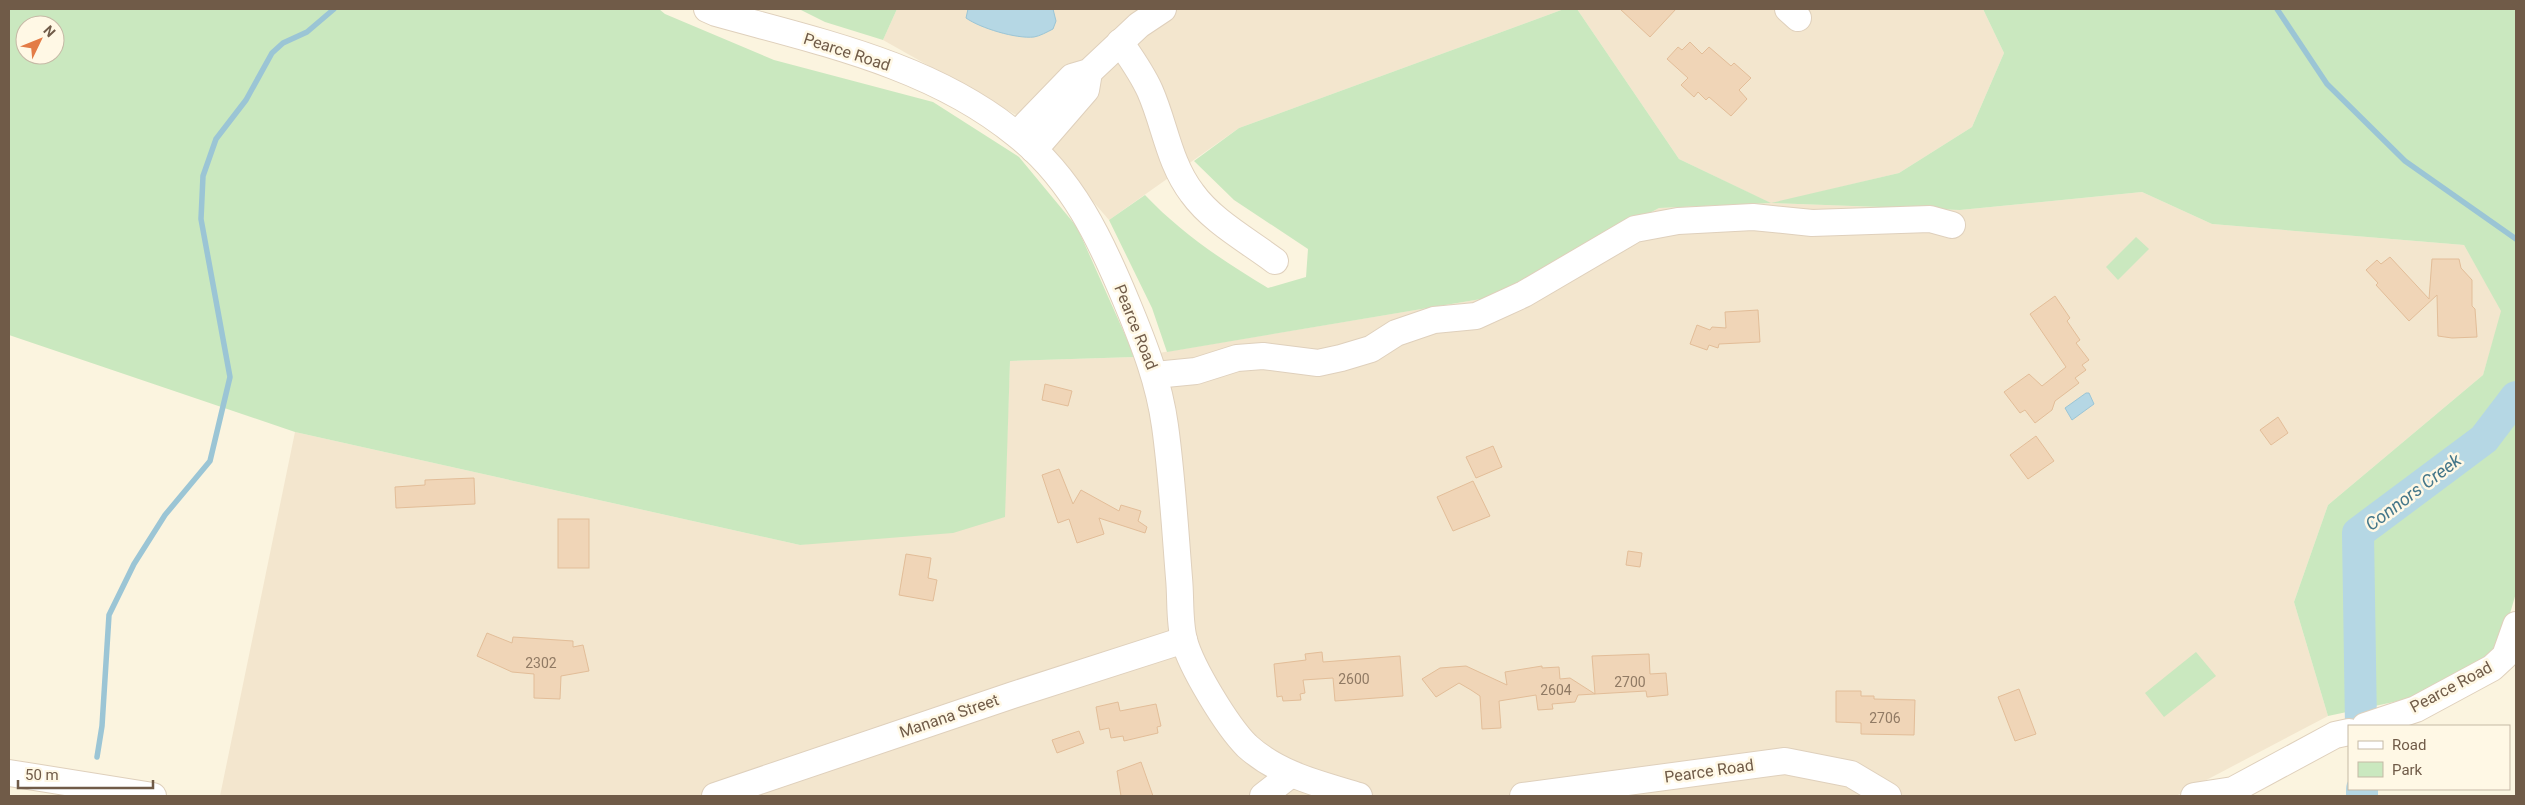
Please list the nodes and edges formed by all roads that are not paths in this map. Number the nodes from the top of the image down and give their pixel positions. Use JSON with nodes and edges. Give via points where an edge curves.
{"nodes":[{"id":1,"x":707,"y":9,"type":"edge"},
{"id":2,"x":1163,"y":9,"type":"edge"},
{"id":3,"x":1120,"y":42,"type":"junction"},
{"id":4,"x":1026,"y":142,"type":"junction"},
{"id":5,"x":1952,"y":225,"type":"dead end"},
{"id":6,"x":1275,"y":261,"type":"dead end"},
{"id":7,"x":1155,"y":375,"type":"junction"},
{"id":8,"x":2516,"y":625,"type":"edge"},
{"id":9,"x":1184,"y":640,"type":"junction"},
{"id":10,"x":2511,"y":659,"type":"edge"},
{"id":11,"x":2368,"y":725,"type":"edge"},
{"id":12,"x":2348,"y":732,"type":"edge"},
{"id":13,"x":9,"y":773,"type":"edge"},
{"id":14,"x":1290,"y":776,"type":"junction"},
{"id":15,"x":153,"y":796,"type":"edge"},
{"id":16,"x":715,"y":796,"type":"edge"},
{"id":17,"x":1263,"y":796,"type":"edge"},
{"id":18,"x":1359,"y":796,"type":"edge"},
{"id":19,"x":1522,"y":796,"type":"edge"},
{"id":20,"x":1888,"y":796,"type":"edge"},
{"id":21,"x":2194,"y":796,"type":"edge"}],
"edges":[{"from":1,"to":4,"type":"street","name":"Pearce Road","via":[[841,48],[920,76],[978,106]]},
{"from":2,"to":3,"type":"street"},
{"from":3,"to":4,"type":"street","via":[[1089,72],[1086,90],[1066,98]]},
{"from":3,"to":6,"type":"street","via":[[1151,92],[1173,159],[1192,194],[1205,209]]},
{"from":4,"to":7,"type":"street","name":"Pearce Road","via":[[1058,175],[1090,222]]},
{"from":5,"to":7,"type":"street","via":[[1930,219],[1812,223],[1753,217],[1678,221],[1635,229],[1524,294],[1476,316],[1434,320],[1396,333],[1371,349],[1318,363],[1263,356],[1237,358],[1196,371]]},
{"from":7,"to":9,"type":"street","name":"Pearce Road","via":[[1165,426]]},
{"from":8,"to":10,"type":"street","name":"Pearce Road"},
{"from":9,"to":14,"type":"street","name":"Pearce Road","via":[[1209,695],[1247,746]]},
{"from":9,"to":16,"type":"street","name":"Manana Street"},
{"from":10,"to":11,"type":"street","name":"Pearce Road","via":[[2416,709]]},
{"from":12,"to":21,"type":"street","via":[[2335,735],[2233,790]]},
{"from":13,"to":15,"type":"street"},
{"from":14,"to":17,"type":"street"},
{"from":14,"to":18,"type":"street","name":"Pearce Road"},
{"from":19,"to":20,"type":"street","name":"Pearce Road","via":[[1786,761],[1851,774]]}]}
